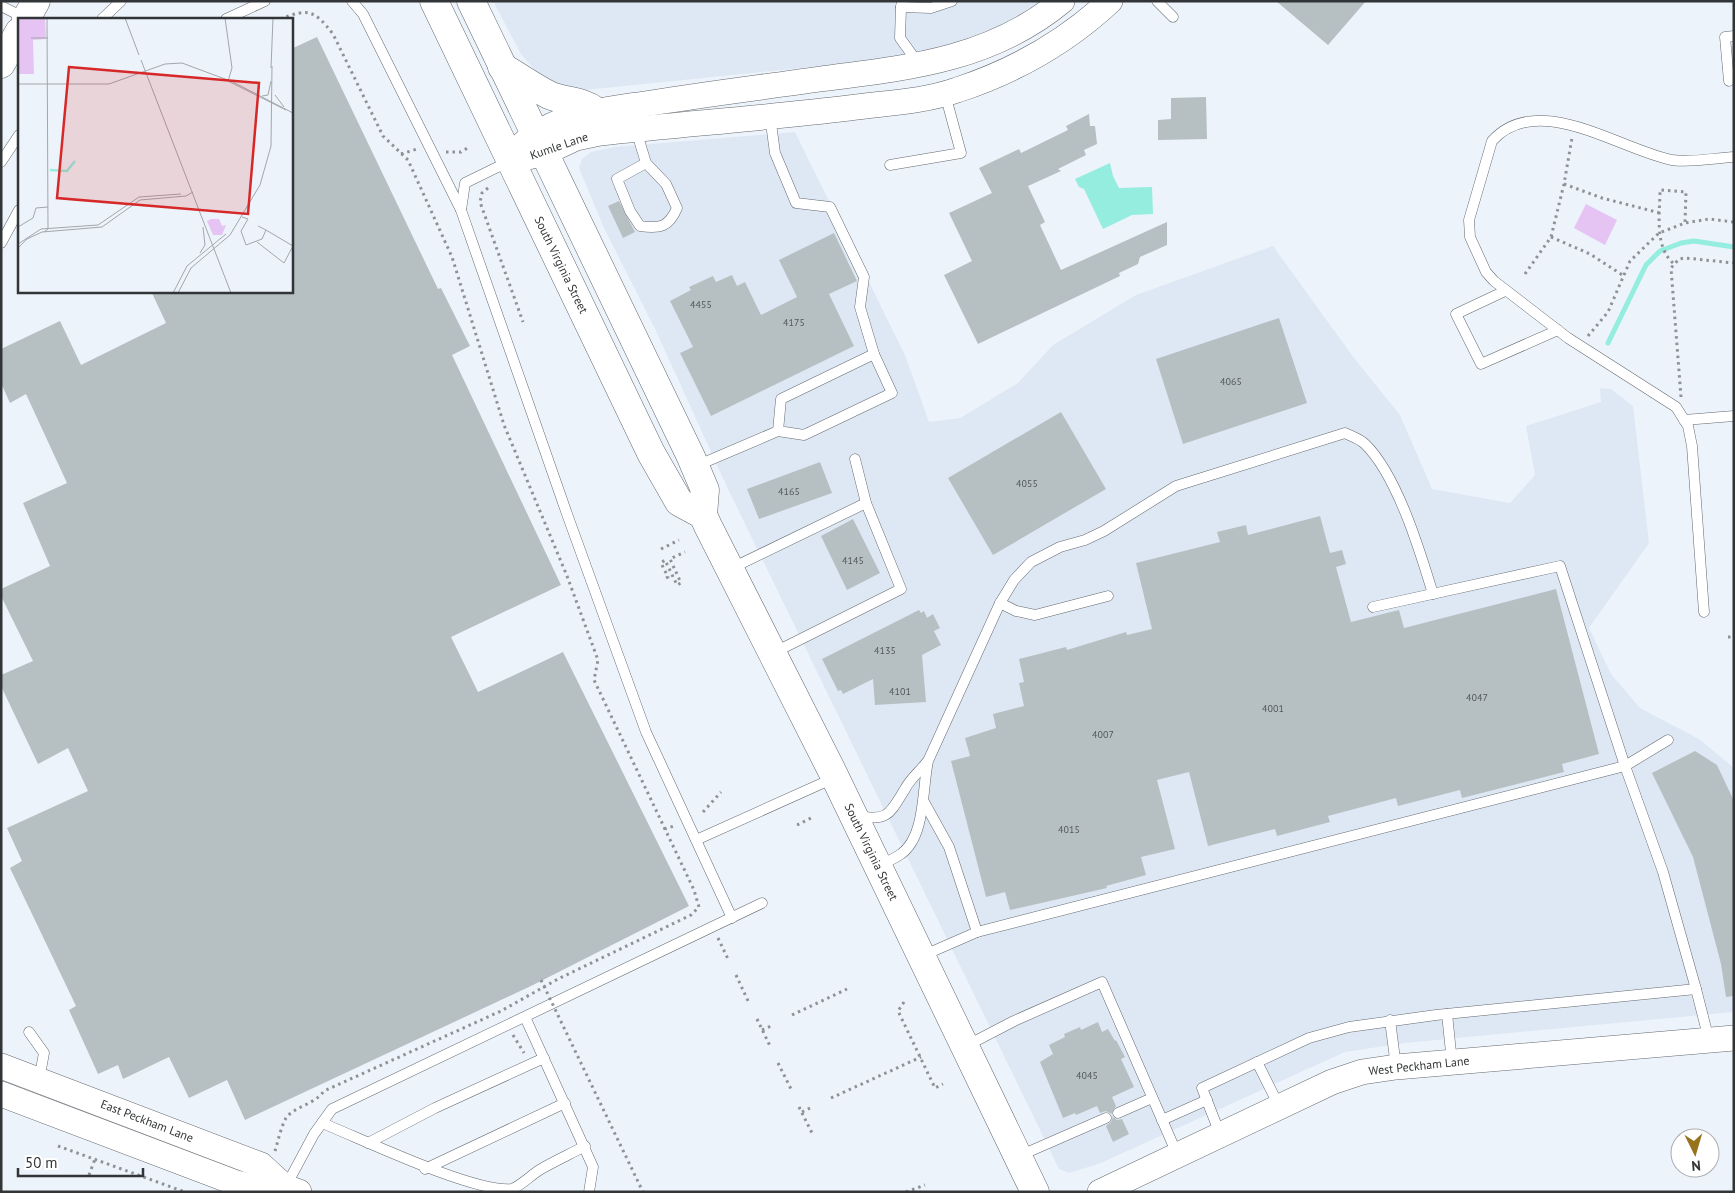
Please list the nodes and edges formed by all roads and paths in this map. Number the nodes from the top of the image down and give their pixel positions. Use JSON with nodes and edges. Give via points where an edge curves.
{"nodes":[{"id":1,"x":36,"y":1,"type":"edge"},
{"id":2,"x":121,"y":1,"type":"edge"},
{"id":3,"x":265,"y":1,"type":"edge"},
{"id":4,"x":352,"y":1,"type":"edge"},
{"id":5,"x":434,"y":1,"type":"edge"},
{"id":6,"x":471,"y":1,"type":"edge"},
{"id":7,"x":952,"y":1,"type":"edge"},
{"id":8,"x":1062,"y":1,"type":"edge"},
{"id":9,"x":1110,"y":1,"type":"edge"},
{"id":10,"x":1156,"y":1,"type":"edge"},
{"id":11,"x":901,"y":4,"type":"edge"},
{"id":12,"x":1,"y":6,"type":"edge"},
{"id":13,"x":1173,"y":16,"type":"dead end"},
{"id":14,"x":25,"y":18,"type":"edge"},
{"id":15,"x":28,"y":18,"type":"edge"},
{"id":16,"x":103,"y":18,"type":"edge"},
{"id":17,"x":228,"y":18,"type":"edge"},
{"id":18,"x":282,"y":18,"type":"edge"},
{"id":19,"x":18,"y":34,"type":"edge"},
{"id":20,"x":1734,"y":36,"type":"edge"},
{"id":21,"x":1,"y":64,"type":"edge"},
{"id":22,"x":502,"y":66,"type":"junction"},
{"id":23,"x":920,"y":66,"type":"junction"},
{"id":24,"x":1729,"y":81,"type":"dead end"},
{"id":25,"x":944,"y":93,"type":"junction"},
{"id":26,"x":596,"y":111,"type":"junction"},
{"id":27,"x":770,"y":116,"type":"junction"},
{"id":28,"x":1574,"y":126,"type":"junction"},
{"id":29,"x":636,"y":129,"type":"junction"},
{"id":30,"x":18,"y":136,"type":"edge"},
{"id":31,"x":539,"y":143,"type":"junction"},
{"id":32,"x":440,"y":147,"type":"dead end"},
{"id":33,"x":469,"y":148,"type":"dead end"},
{"id":34,"x":417,"y":149,"type":"dead end"},
{"id":35,"x":401,"y":154,"type":"junction"},
{"id":36,"x":1734,"y":157,"type":"edge"},
{"id":37,"x":511,"y":161,"type":"junction"},
{"id":38,"x":1,"y":162,"type":"edge"},
{"id":39,"x":646,"y":164,"type":"junction"},
{"id":40,"x":890,"y":165,"type":"dead end"},
{"id":41,"x":1564,"y":184,"type":"junction"},
{"id":42,"x":488,"y":188,"type":"dead end"},
{"id":43,"x":462,"y":210,"type":"junction"},
{"id":44,"x":18,"y":212,"type":"edge"},
{"id":45,"x":1660,"y":213,"type":"junction"},
{"id":46,"x":1734,"y":222,"type":"edge"},
{"id":47,"x":1686,"y":223,"type":"junction"},
{"id":48,"x":1659,"y":233,"type":"junction"},
{"id":49,"x":1550,"y":237,"type":"junction"},
{"id":50,"x":1,"y":243,"type":"edge"},
{"id":51,"x":1673,"y":263,"type":"junction"},
{"id":52,"x":1734,"y":264,"type":"edge"},
{"id":53,"x":1525,"y":274,"type":"dead end"},
{"id":54,"x":1624,"y":276,"type":"junction"},
{"id":55,"x":1505,"y":291,"type":"junction"},
{"id":56,"x":523,"y":322,"type":"dead end"},
{"id":57,"x":1558,"y":330,"type":"junction"},
{"id":58,"x":1581,"y":344,"type":"junction"},
{"id":59,"x":874,"y":354,"type":"junction"},
{"id":60,"x":1676,"y":407,"type":"junction"},
{"id":61,"x":1734,"y":416,"type":"edge"},
{"id":62,"x":1684,"y":420,"type":"junction"},
{"id":63,"x":778,"y":431,"type":"junction"},
{"id":64,"x":855,"y":459,"type":"dead end"},
{"id":65,"x":695,"y":467,"type":"junction"},
{"id":66,"x":866,"y":503,"type":"junction"},
{"id":67,"x":703,"y":515,"type":"junction"},
{"id":68,"x":679,"y":540,"type":"dead end"},
{"id":69,"x":661,"y":549,"type":"dead end"},
{"id":70,"x":685,"y":552,"type":"dead end"},
{"id":71,"x":729,"y":569,"type":"junction"},
{"id":72,"x":666,"y":578,"type":"dead end"},
{"id":73,"x":1433,"y":594,"type":"junction"},
{"id":74,"x":1108,"y":596,"type":"dead end"},
{"id":75,"x":1000,"y":603,"type":"junction"},
{"id":76,"x":1372,"y":607,"type":"dead end"},
{"id":77,"x":1704,"y":612,"type":"dead end"},
{"id":78,"x":1728,"y":636,"type":"dead end"},
{"id":79,"x":1734,"y":638,"type":"edge"},
{"id":80,"x":772,"y":653,"type":"junction"},
{"id":81,"x":1668,"y":740,"type":"dead end"},
{"id":82,"x":928,"y":761,"type":"junction"},
{"id":83,"x":1625,"y":766,"type":"junction"},
{"id":84,"x":835,"y":778,"type":"junction"},
{"id":85,"x":721,"y":792,"type":"dead end"},
{"id":86,"x":924,"y":802,"type":"junction"},
{"id":87,"x":703,"y":812,"type":"dead end"},
{"id":88,"x":851,"y":813,"type":"junction"},
{"id":89,"x":813,"y":816,"type":"dead end"},
{"id":90,"x":797,"y":825,"type":"dead end"},
{"id":91,"x":674,"y":826,"type":"dead end"},
{"id":92,"x":665,"y":829,"type":"junction"},
{"id":93,"x":696,"y":840,"type":"junction"},
{"id":94,"x":878,"y":867,"type":"junction"},
{"id":95,"x":762,"y":904,"type":"dead end"},
{"id":96,"x":699,"y":907,"type":"junction"},
{"id":97,"x":705,"y":910,"type":"dead end"},
{"id":98,"x":732,"y":918,"type":"junction"},
{"id":99,"x":977,"y":932,"type":"junction"},
{"id":100,"x":718,"y":938,"type":"dead end"},
{"id":101,"x":922,"y":957,"type":"junction"},
{"id":102,"x":728,"y":958,"type":"dead end"},
{"id":103,"x":736,"y":975,"type":"dead end"},
{"id":104,"x":541,"y":980,"type":"dead end"},
{"id":105,"x":847,"y":989,"type":"dead end"},
{"id":106,"x":1696,"y":989,"type":"junction"},
{"id":107,"x":904,"y":1002,"type":"dead end"},
{"id":108,"x":749,"y":1003,"type":"dead end"},
{"id":109,"x":1446,"y":1014,"type":"junction"},
{"id":110,"x":792,"y":1015,"type":"dead end"},
{"id":111,"x":525,"y":1017,"type":"junction"},
{"id":112,"x":757,"y":1019,"type":"dead end"},
{"id":113,"x":1390,"y":1020,"type":"junction"},
{"id":114,"x":771,"y":1026,"type":"dead end"},
{"id":115,"x":762,"y":1030,"type":"junction"},
{"id":116,"x":29,"y":1032,"type":"dead end"},
{"id":117,"x":513,"y":1036,"type":"dead end"},
{"id":118,"x":1734,"y":1038,"type":"edge"},
{"id":119,"x":1709,"y":1040,"type":"junction"},
{"id":120,"x":770,"y":1046,"type":"dead end"},
{"id":121,"x":965,"y":1046,"type":"junction"},
{"id":122,"x":525,"y":1056,"type":"dead end"},
{"id":123,"x":544,"y":1058,"type":"junction"},
{"id":124,"x":921,"y":1058,"type":"junction"},
{"id":125,"x":1257,"y":1062,"type":"junction"},
{"id":126,"x":1452,"y":1062,"type":"junction"},
{"id":127,"x":778,"y":1063,"type":"dead end"},
{"id":128,"x":1,"y":1066,"type":"edge"},
{"id":129,"x":1396,"y":1067,"type":"junction"},
{"id":130,"x":39,"y":1080,"type":"junction"},
{"id":131,"x":944,"y":1084,"type":"dead end"},
{"id":132,"x":792,"y":1091,"type":"dead end"},
{"id":133,"x":1,"y":1094,"type":"edge"},
{"id":134,"x":831,"y":1098,"type":"dead end"},
{"id":135,"x":1152,"y":1098,"type":"junction"},
{"id":136,"x":1207,"y":1100,"type":"junction"},
{"id":137,"x":312,"y":1102,"type":"junction"},
{"id":138,"x":565,"y":1103,"type":"junction"},
{"id":139,"x":799,"y":1107,"type":"dead end"},
{"id":140,"x":1280,"y":1107,"type":"junction"},
{"id":141,"x":314,"y":1108,"type":"dead end"},
{"id":142,"x":810,"y":1108,"type":"dead end"},
{"id":143,"x":802,"y":1112,"type":"junction"},
{"id":144,"x":1118,"y":1113,"type":"dead end"},
{"id":145,"x":1106,"y":1118,"type":"dead end"},
{"id":146,"x":1162,"y":1120,"type":"junction"},
{"id":147,"x":322,"y":1123,"type":"junction"},
{"id":148,"x":1220,"y":1134,"type":"junction"},
{"id":149,"x":813,"y":1135,"type":"dead end"},
{"id":150,"x":368,"y":1143,"type":"junction"},
{"id":151,"x":58,"y":1146,"type":"dead end"},
{"id":152,"x":585,"y":1146,"type":"junction"},
{"id":153,"x":274,"y":1154,"type":"dead end"},
{"id":154,"x":1176,"y":1154,"type":"junction"},
{"id":155,"x":1018,"y":1156,"type":"junction"},
{"id":156,"x":95,"y":1160,"type":"junction"},
{"id":157,"x":425,"y":1169,"type":"junction"},
{"id":158,"x":89,"y":1175,"type":"dead end"},
{"id":159,"x":925,"y":1185,"type":"dead end"},
{"id":160,"x":292,"y":1189,"type":"edge"},
{"id":161,"x":184,"y":1192,"type":"edge"},
{"id":162,"x":589,"y":1192,"type":"edge"},
{"id":163,"x":643,"y":1192,"type":"edge"},
{"id":164,"x":906,"y":1192,"type":"edge"},
{"id":165,"x":1036,"y":1192,"type":"edge"},
{"id":166,"x":1100,"y":1192,"type":"edge"}],
"edges":[{"from":1,"to":15,"type":"main road"},
{"from":2,"to":16,"type":"lane"},
{"from":3,"to":17,"type":"lane"},
{"from":4,"to":43,"type":"lane","via":[[363,14]]},
{"from":5,"to":37,"type":"main road","name":"South Virginia Street"},
{"from":6,"to":22,"type":"main road"},
{"from":7,"to":11,"type":"lane","via":[[931,8]]},
{"from":8,"to":23,"type":"street","name":"Kumle Lane","via":[[1024,27],[990,44]]},
{"from":9,"to":25,"type":"street","name":"Kumle Lane","via":[[1039,56],[1002,74]]},
{"from":10,"to":13,"type":"lane"},
{"from":11,"to":23,"type":"lane","via":[[900,38]]},
{"from":12,"to":14,"type":"lane"},
{"from":18,"to":35,"type":"path","via":[[300,11],[310,12],[323,22],[333,34],[383,136]]},
{"from":19,"to":21,"type":"main road"},
{"from":20,"to":24,"type":"lane","via":[[1725,37]]},
{"from":22,"to":26,"type":"main road","via":[[549,94],[586,104]]},
{"from":22,"to":31,"type":"main road"},
{"from":23,"to":25,"type":"street"},
{"from":23,"to":26,"type":"street","name":"Kumle Lane"},
{"from":25,"to":27,"type":"street","name":"Kumle Lane"},
{"from":25,"to":40,"type":"lane","via":[[961,153]]},
{"from":26,"to":31,"type":"street","name":"Kumle Lane","via":[[574,116]]},
{"from":27,"to":29,"type":"street","name":"Kumle Lane"},
{"from":27,"to":59,"type":"lane","via":[[775,153],[796,203],[830,207],[864,277],[860,307]]},
{"from":28,"to":36,"type":"lane","via":[[1674,160]]},
{"from":28,"to":41,"type":"path"},
{"from":28,"to":55,"type":"lane","via":[[1524,122],[1505,129],[1492,141],[1469,220],[1470,237],[1486,272]]},
{"from":29,"to":31,"type":"street","name":"Kumle Lane"},
{"from":29,"to":39,"type":"lane"},
{"from":30,"to":38,"type":"lane"},
{"from":31,"to":37,"type":"street","name":"Kumle Lane"},
{"from":31,"to":65,"type":"main road"},
{"from":32,"to":33,"type":"path","via":[[454,153]]},
{"from":34,"to":35,"type":"path"},
{"from":35,"to":92,"type":"path","via":[[408,160],[452,257],[504,425],[598,660],[594,680]]},
{"from":37,"to":43,"type":"lane","via":[[466,183]]},
{"from":37,"to":67,"type":"main road","name":"South Virginia Street","via":[[679,502]]},
{"from":39,"to":39,"type":"lane","via":[[617,178],[640,226],[655,229],[671,221],[677,208],[666,184]]},
{"from":41,"to":45,"type":"path"},
{"from":41,"to":49,"type":"path"},
{"from":42,"to":56,"type":"path","via":[[482,193],[480,202]]},
{"from":43,"to":93,"type":"lane","via":[[646,732]]},
{"from":44,"to":50,"type":"lane"},
{"from":45,"to":47,"type":"path","via":[[1660,190],[1686,192]]},
{"from":45,"to":48,"type":"path"},
{"from":46,"to":47,"type":"path","via":[[1710,218]]},
{"from":47,"to":48,"type":"path"},
{"from":48,"to":51,"type":"path"},
{"from":48,"to":54,"type":"path","via":[[1630,261]]},
{"from":49,"to":53,"type":"path"},
{"from":49,"to":54,"type":"path","via":[[1590,254]]},
{"from":51,"to":52,"type":"path","via":[[1685,258]]},
{"from":51,"to":60,"type":"path","via":[[1682,395]]},
{"from":54,"to":58,"type":"path","via":[[1608,312]]},
{"from":55,"to":57,"type":"lane"},
{"from":55,"to":57,"type":"lane","via":[[1456,314],[1481,364]]},
{"from":57,"to":58,"type":"lane"},
{"from":58,"to":60,"type":"lane"},
{"from":59,"to":63,"type":"lane","via":[[781,399]]},
{"from":59,"to":63,"type":"lane","via":[[892,392],[804,435]]},
{"from":60,"to":62,"type":"lane"},
{"from":61,"to":62,"type":"lane"},
{"from":62,"to":77,"type":"lane","via":[[1692,446]]},
{"from":63,"to":65,"type":"lane"},
{"from":64,"to":66,"type":"lane"},
{"from":65,"to":67,"type":"main road","via":[[705,490]]},
{"from":66,"to":71,"type":"lane"},
{"from":66,"to":80,"type":"lane","via":[[902,589]]},
{"from":67,"to":71,"type":"main road","name":"South Virginia Street"},
{"from":68,"to":69,"type":"path"},
{"from":70,"to":72,"type":"path","via":[[670,559],[681,583],[677,584],[665,560],[661,563]]},
{"from":71,"to":80,"type":"main road","name":"South Virginia Street"},
{"from":73,"to":75,"type":"lane","via":[[1417,539],[1388,476],[1365,443],[1345,432],[1176,486],[1104,531],[1060,546],[1031,562],[1014,580]]},
{"from":73,"to":76,"type":"lane"},
{"from":73,"to":83,"type":"lane","via":[[1560,566]]},
{"from":74,"to":75,"type":"lane","via":[[1035,615]]},
{"from":75,"to":82,"type":"lane"},
{"from":78,"to":79,"type":"path"},
{"from":80,"to":84,"type":"main road","name":"South Virginia Street"},
{"from":81,"to":83,"type":"lane"},
{"from":82,"to":86,"type":"lane"},
{"from":82,"to":88,"type":"lane","via":[[905,788],[898,803],[884,815],[871,818]]},
{"from":83,"to":99,"type":"lane"},
{"from":83,"to":106,"type":"lane","via":[[1663,872]]},
{"from":84,"to":88,"type":"main road","name":"South Virginia Street"},
{"from":84,"to":93,"type":"lane"},
{"from":85,"to":87,"type":"path"},
{"from":86,"to":94,"type":"lane","via":[[915,835],[903,853]]},
{"from":86,"to":99,"type":"lane","via":[[949,847]]},
{"from":88,"to":94,"type":"main road","name":"South Virginia Street"},
{"from":89,"to":90,"type":"path"},
{"from":91,"to":92,"type":"path"},
{"from":92,"to":96,"type":"path"},
{"from":93,"to":98,"type":"lane"},
{"from":94,"to":101,"type":"main road","name":"South Virginia Street"},
{"from":95,"to":98,"type":"lane"},
{"from":96,"to":97,"type":"path"},
{"from":96,"to":137,"type":"path","via":[[691,915],[501,1011],[324,1090]]},
{"from":98,"to":111,"type":"lane"},
{"from":99,"to":101,"type":"lane"},
{"from":100,"to":102,"type":"path"},
{"from":101,"to":121,"type":"main road","name":"South Virginia Street"},
{"from":103,"to":108,"type":"path"},
{"from":104,"to":163,"type":"path","bridge":true},
{"from":105,"to":110,"type":"path"},
{"from":106,"to":109,"type":"lane"},
{"from":106,"to":119,"type":"lane"},
{"from":107,"to":124,"type":"path","via":[[898,1011]]},
{"from":109,"to":113,"type":"lane"},
{"from":109,"to":126,"type":"lane"},
{"from":111,"to":123,"type":"lane"},
{"from":111,"to":147,"type":"lane","via":[[332,1109]]},
{"from":112,"to":115,"type":"path"},
{"from":113,"to":125,"type":"lane","via":[[1310,1038]]},
{"from":113,"to":129,"type":"lane"},
{"from":114,"to":115,"type":"path"},
{"from":115,"to":120,"type":"path"},
{"from":116,"to":130,"type":"lane","via":[[44,1053]]},
{"from":117,"to":122,"type":"path"},
{"from":118,"to":119,"type":"street","name":"West Peckham Lane"},
{"from":119,"to":126,"type":"street","name":"West Peckham Lane"},
{"from":121,"to":135,"type":"lane","via":[[1102,982]]},
{"from":121,"to":155,"type":"main road","name":"South Virginia Street"},
{"from":123,"to":138,"type":"lane"},
{"from":123,"to":150,"type":"lane"},
{"from":124,"to":131,"type":"path","via":[[935,1088]]},
{"from":124,"to":134,"type":"path"},
{"from":125,"to":136,"type":"lane","via":[[1202,1088]]},
{"from":125,"to":140,"type":"lane"},
{"from":126,"to":129,"type":"street","name":"West Peckham Lane"},
{"from":127,"to":132,"type":"path"},
{"from":128,"to":130,"type":"street","name":"East Peckham Lane"},
{"from":129,"to":140,"type":"street","name":"West Peckham Lane","via":[[1362,1072],[1332,1082]]},
{"from":130,"to":160,"type":"street","name":"East Peckham Lane","via":[[261,1165]]},
{"from":133,"to":160,"type":"street","via":[[236,1183],[264,1189]]},
{"from":135,"to":144,"type":"lane"},
{"from":135,"to":146,"type":"lane"},
{"from":136,"to":146,"type":"lane"},
{"from":136,"to":148,"type":"lane"},
{"from":137,"to":141,"type":"path"},
{"from":137,"to":153,"type":"path","via":[[286,1119]]},
{"from":138,"to":152,"type":"lane"},
{"from":138,"to":157,"type":"lane"},
{"from":139,"to":143,"type":"path"},
{"from":140,"to":148,"type":"street","name":"West Peckham Lane"},
{"from":142,"to":143,"type":"path"},
{"from":143,"to":149,"type":"path"},
{"from":145,"to":155,"type":"lane"},
{"from":146,"to":154,"type":"lane"},
{"from":147,"to":150,"type":"lane"},
{"from":147,"to":160,"type":"lane"},
{"from":148,"to":154,"type":"street","name":"West Peckham Lane"},
{"from":150,"to":157,"type":"lane"},
{"from":151,"to":156,"type":"path"},
{"from":152,"to":157,"type":"lane","via":[[513,1188],[499,1190],[472,1186]]},
{"from":152,"to":162,"type":"lane","via":[[592,1167]]},
{"from":154,"to":166,"type":"street","name":"West Peckham Lane"},
{"from":155,"to":165,"type":"main road","name":"South Virginia Street"},
{"from":156,"to":158,"type":"path"},
{"from":156,"to":161,"type":"path"},
{"from":159,"to":164,"type":"path"}]}
